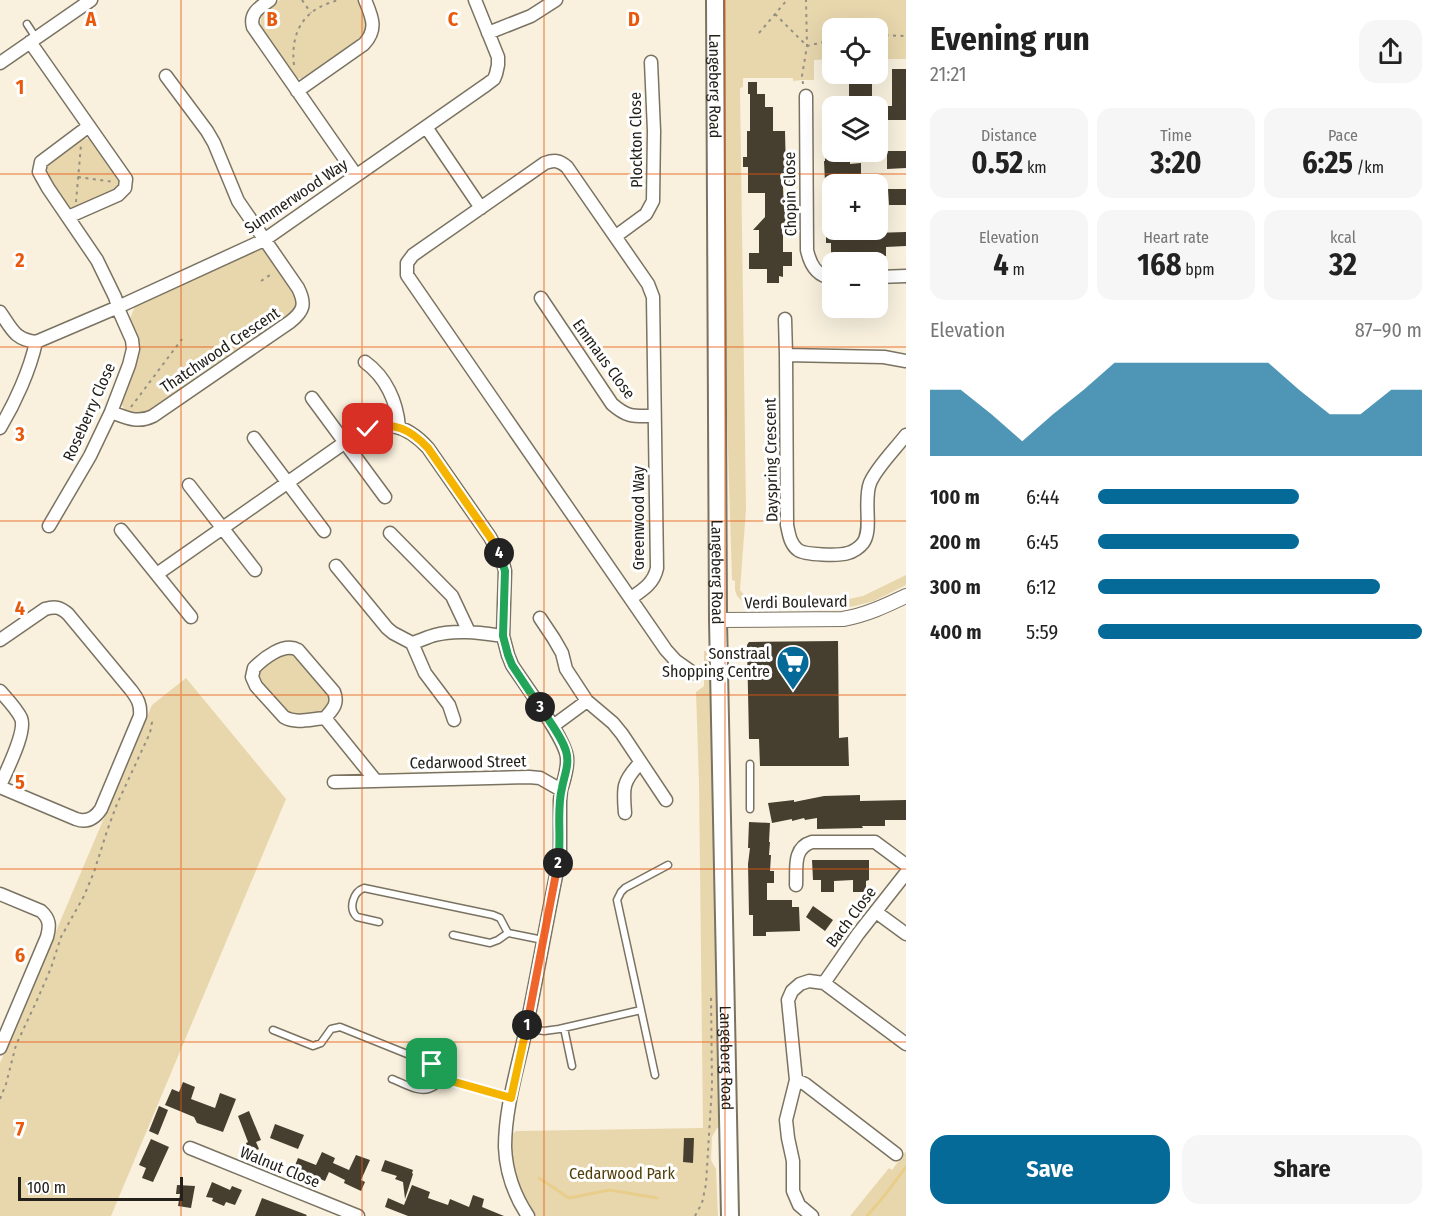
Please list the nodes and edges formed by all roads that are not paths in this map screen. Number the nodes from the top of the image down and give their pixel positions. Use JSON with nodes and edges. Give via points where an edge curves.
{"nodes":[{"id":1,"x":91,"y":0,"type":"edge"},
{"id":2,"x":270,"y":0,"type":"edge"},
{"id":3,"x":366,"y":0,"type":"edge"},
{"id":4,"x":475,"y":0,"type":"edge"},
{"id":5,"x":556,"y":0,"type":"edge"},
{"id":6,"x":715,"y":0,"type":"edge"},
{"id":7,"x":27,"y":24,"type":"dead end"},
{"id":8,"x":488,"y":33,"type":"junction"},
{"id":9,"x":33,"y":40,"type":"junction"},
{"id":10,"x":651,"y":62,"type":"dead end"},
{"id":11,"x":0,"y":63,"type":"edge"},
{"id":12,"x":166,"y":76,"type":"dead end"},
{"id":13,"x":300,"y":89,"type":"junction"},
{"id":14,"x":806,"y":96,"type":"road end"},
{"id":15,"x":426,"y":127,"type":"junction"},
{"id":16,"x":86,"y":128,"type":"junction"},
{"id":17,"x":356,"y":176,"type":"junction"},
{"id":18,"x":481,"y":208,"type":"junction"},
{"id":19,"x":71,"y":215,"type":"junction"},
{"id":20,"x":616,"y":236,"type":"junction"},
{"id":21,"x":264,"y":240,"type":"junction"},
{"id":22,"x":822,"y":274,"type":"edge"},
{"id":23,"x":906,"y":276,"type":"edge"},
{"id":24,"x":888,"y":277,"type":"edge"},
{"id":25,"x":541,"y":298,"type":"dead end"},
{"id":26,"x":118,"y":307,"type":"junction"},
{"id":27,"x":0,"y":312,"type":"edge"},
{"id":28,"x":785,"y":320,"type":"dead end"},
{"id":29,"x":36,"y":342,"type":"junction"},
{"id":30,"x":786,"y":355,"type":"junction"},
{"id":31,"x":906,"y":361,"type":"edge"},
{"id":32,"x":365,"y":362,"type":"dead end"},
{"id":33,"x":312,"y":398,"type":"dead end"},
{"id":34,"x":111,"y":412,"type":"junction"},
{"id":35,"x":654,"y":416,"type":"junction"},
{"id":36,"x":399,"y":427,"type":"junction"},
{"id":37,"x":0,"y":428,"type":"edge"},
{"id":38,"x":906,"y":435,"type":"edge"},
{"id":39,"x":254,"y":438,"type":"dead end"},
{"id":40,"x":344,"y":442,"type":"junction"},
{"id":41,"x":287,"y":483,"type":"junction"},
{"id":42,"x":189,"y":485,"type":"dead end"},
{"id":43,"x":385,"y":497,"type":"dead end"},
{"id":44,"x":49,"y":526,"type":"dead end"},
{"id":45,"x":223,"y":528,"type":"junction"},
{"id":46,"x":121,"y":530,"type":"dead end"},
{"id":47,"x":324,"y":531,"type":"dead end"},
{"id":48,"x":390,"y":533,"type":"dead end"},
{"id":49,"x":336,"y":566,"type":"dead end"},
{"id":50,"x":255,"y":570,"type":"dead end"},
{"id":51,"x":157,"y":574,"type":"junction"},
{"id":52,"x":906,"y":596,"type":"edge"},
{"id":53,"x":631,"y":598,"type":"junction"},
{"id":54,"x":191,"y":617,"type":"dead end"},
{"id":55,"x":540,"y":618,"type":"dead end"},
{"id":56,"x":718,"y":620,"type":"junction"},
{"id":57,"x":469,"y":632,"type":"junction"},
{"id":58,"x":503,"y":636,"type":"junction"},
{"id":59,"x":0,"y":640,"type":"edge"},
{"id":60,"x":412,"y":643,"type":"junction"},
{"id":61,"x":693,"y":673,"type":"dead end"},
{"id":62,"x":0,"y":691,"type":"edge"},
{"id":63,"x":587,"y":701,"type":"junction"},
{"id":64,"x":324,"y":718,"type":"junction"},
{"id":65,"x":454,"y":720,"type":"dead end"},
{"id":66,"x":553,"y":726,"type":"junction"},
{"id":67,"x":640,"y":763,"type":"junction"},
{"id":68,"x":750,"y":764,"type":"dead end"},
{"id":69,"x":376,"y":781,"type":"junction"},
{"id":70,"x":334,"y":782,"type":"dead end"},
{"id":71,"x":0,"y":787,"type":"edge"},
{"id":72,"x":561,"y":790,"type":"junction"},
{"id":73,"x":666,"y":800,"type":"dead end"},
{"id":74,"x":750,"y":809,"type":"dead end"},
{"id":75,"x":625,"y":813,"type":"dead end"},
{"id":76,"x":668,"y":865,"type":"dead end"},
{"id":77,"x":906,"y":865,"type":"edge"},
{"id":78,"x":906,"y":873,"type":"edge"},
{"id":79,"x":796,"y":885,"type":"dead end"},
{"id":80,"x":0,"y":894,"type":"edge"},
{"id":81,"x":876,"y":912,"type":"junction"},
{"id":82,"x":379,"y":922,"type":"dead end"},
{"id":83,"x":508,"y":933,"type":"junction"},
{"id":84,"x":906,"y":934,"type":"edge"},
{"id":85,"x":453,"y":935,"type":"dead end"},
{"id":86,"x":543,"y":940,"type":"junction"},
{"id":87,"x":824,"y":983,"type":"junction"},
{"id":88,"x":641,"y":1010,"type":"junction"},
{"id":89,"x":526,"y":1028,"type":"junction"},
{"id":90,"x":564,"y":1028,"type":"junction"},
{"id":91,"x":273,"y":1030,"type":"dead end"},
{"id":92,"x":906,"y":1044,"type":"edge"},
{"id":93,"x":0,"y":1048,"type":"edge"},
{"id":94,"x":572,"y":1066,"type":"dead end"},
{"id":95,"x":656,"y":1075,"type":"dead end"},
{"id":96,"x":392,"y":1079,"type":"dead end"},
{"id":97,"x":444,"y":1079,"type":"junction"},
{"id":98,"x":796,"y":1080,"type":"junction"},
{"id":99,"x":511,"y":1098,"type":"junction"},
{"id":100,"x":190,"y":1148,"type":"dead end"},
{"id":101,"x":896,"y":1154,"type":"dead end"},
{"id":102,"x":358,"y":1216,"type":"edge"},
{"id":103,"x":528,"y":1216,"type":"edge"},
{"id":104,"x":730,"y":1216,"type":"edge"},
{"id":105,"x":812,"y":1216,"type":"edge"}],
"edges":[{"from":1,"to":9,"type":"street"},
{"from":2,"to":13,"type":"street","via":[[254,12],[251,22]]},
{"from":3,"to":13,"type":"street","via":[[372,18],[370,38]]},
{"from":4,"to":8,"type":"street","name":"Summerwood Way"},
{"from":5,"to":8,"type":"street","via":[[531,16]]},
{"from":6,"to":56,"type":"main road","name":"Langeberg Road"},
{"from":7,"to":9,"type":"lane"},
{"from":8,"to":15,"type":"street","name":"Summerwood Way","via":[[498,61],[494,79]]},
{"from":9,"to":11,"type":"street"},
{"from":9,"to":16,"type":"street"},
{"from":10,"to":20,"type":"street","name":"Plockton Close","via":[[653,201],[646,214]]},
{"from":12,"to":21,"type":"street","name":"Thatchwood Crescent","via":[[211,137],[233,191]]},
{"from":13,"to":17,"type":"street"},
{"from":14,"to":22,"type":"street","name":"Chopin Close","via":[[807,250],[809,261]]},
{"from":15,"to":17,"type":"street","name":"Summerwood Way"},
{"from":15,"to":18,"type":"street"},
{"from":16,"to":19,"type":"street","name":"Roseberry Close","via":[[39,167],[39,174]]},
{"from":16,"to":19,"type":"street","via":[[126,183],[118,195]]},
{"from":17,"to":21,"type":"street","name":"Summerwood Way"},
{"from":18,"to":20,"type":"street","name":"Greenwood Way","via":[[544,163],[561,161]]},
{"from":18,"to":53,"type":"street","name":"Greenwood Way","via":[[410,259],[407,275]]},
{"from":19,"to":26,"type":"street","name":"Roseberry Close"},
{"from":20,"to":35,"type":"street","name":"Greenwood Way","via":[[653,297]]},
{"from":21,"to":26,"type":"street","name":"Summerwood Way"},
{"from":21,"to":34,"type":"street","name":"Thatchwood Crescent","via":[[303,298],[297,317],[153,416],[137,420]]},
{"from":23,"to":24,"type":"street"},
{"from":25,"to":35,"type":"street","name":"Emmaus Close","via":[[612,404],[630,416]]},
{"from":26,"to":29,"type":"street","name":"Summerwood Way"},
{"from":26,"to":34,"type":"street","name":"Roseberry Close","via":[[133,349]]},
{"from":27,"to":29,"type":"street","via":[[17,336]]},
{"from":28,"to":30,"type":"street","name":"Dayspring Crescent"},
{"from":29,"to":37,"type":"street"},
{"from":30,"to":31,"type":"street"},
{"from":30,"to":38,"type":"street","name":"Dayspring Crescent","via":[[787,525],[797,549],[804,553],[848,554],[864,542],[871,482]]},
{"from":32,"to":36,"type":"street","via":[[390,393]]},
{"from":33,"to":40,"type":"street"},
{"from":34,"to":44,"type":"street","name":"Roseberry Close"},
{"from":35,"to":53,"type":"street","name":"Greenwood Way","via":[[657,568],[651,583]]},
{"from":36,"to":40,"type":"street","via":[[374,427]]},
{"from":36,"to":58,"type":"street","via":[[428,448],[498,549],[505,571]]},
{"from":39,"to":41,"type":"street"},
{"from":40,"to":41,"type":"street"},
{"from":40,"to":43,"type":"street"},
{"from":41,"to":45,"type":"street"},
{"from":41,"to":47,"type":"street"},
{"from":42,"to":45,"type":"street"},
{"from":45,"to":50,"type":"street"},
{"from":45,"to":51,"type":"street"},
{"from":46,"to":51,"type":"street"},
{"from":48,"to":57,"type":"street","via":[[452,596]]},
{"from":49,"to":60,"type":"street","via":[[387,628]]},
{"from":51,"to":54,"type":"street"},
{"from":52,"to":56,"type":"street","name":"Verdi Boulevard","via":[[843,619]]},
{"from":53,"to":61,"type":"street","via":[[666,650]]},
{"from":55,"to":63,"type":"street"},
{"from":56,"to":104,"type":"main road","name":"Langeberg Road"},
{"from":57,"to":58,"type":"street"},
{"from":57,"to":60,"type":"street","via":[[437,634]]},
{"from":58,"to":66,"type":"street","via":[[512,665]]},
{"from":59,"to":71,"type":"street","via":[[45,609],[61,608],[140,704],[140,716],[101,809],[92,818],[81,821]]},
{"from":60,"to":65,"type":"street"},
{"from":62,"to":71,"type":"street","via":[[23,725]]},
{"from":63,"to":66,"type":"street"},
{"from":63,"to":67,"type":"street","via":[[613,723]]},
{"from":64,"to":64,"type":"street","via":[[333,709],[336,697],[298,650],[285,647],[254,668],[256,686],[284,717],[295,721]]},
{"from":64,"to":69,"type":"street"},
{"from":66,"to":72,"type":"street","via":[[567,753]]},
{"from":67,"to":73,"type":"street"},
{"from":67,"to":75,"type":"street","via":[[623,790]]},
{"from":68,"to":74,"type":"lane"},
{"from":69,"to":70,"type":"street","name":"Cedarwood Street"},
{"from":69,"to":72,"type":"street","name":"Cedarwood Street","via":[[528,777],[540,778]]},
{"from":72,"to":86,"type":"street","via":[[560,852]]},
{"from":76,"to":88,"type":"lane","via":[[626,888],[617,900]]},
{"from":77,"to":79,"type":"street","via":[[875,842],[812,842],[802,846],[798,853]]},
{"from":78,"to":81,"type":"street","name":"Bach Close"},
{"from":80,"to":93,"type":"street","via":[[41,911],[50,928]]},
{"from":81,"to":84,"type":"street"},
{"from":81,"to":87,"type":"street","name":"Bach Close"},
{"from":82,"to":83,"type":"lane","via":[[354,915],[357,891],[364,888],[497,916]]},
{"from":83,"to":85,"type":"lane","via":[[490,943]]},
{"from":83,"to":86,"type":"lane"},
{"from":86,"to":89,"type":"street"},
{"from":87,"to":92,"type":"street"},
{"from":87,"to":98,"type":"street","via":[[804,982],[789,995]]},
{"from":88,"to":90,"type":"lane"},
{"from":88,"to":95,"type":"lane"},
{"from":89,"to":90,"type":"lane"},
{"from":89,"to":99,"type":"street"},
{"from":90,"to":94,"type":"lane"},
{"from":91,"to":97,"type":"lane","via":[[313,1046],[321,1043],[331,1029],[340,1027],[432,1064]]},
{"from":96,"to":97,"type":"lane","via":[[426,1090]]},
{"from":97,"to":99,"type":"lane"},
{"from":98,"to":101,"type":"street"},
{"from":98,"to":105,"type":"street","via":[[786,1120],[793,1191],[799,1205]]},
{"from":99,"to":103,"type":"street","via":[[506,1159],[516,1195]]},
{"from":100,"to":102,"type":"street","name":"Walnut Close"}]}
